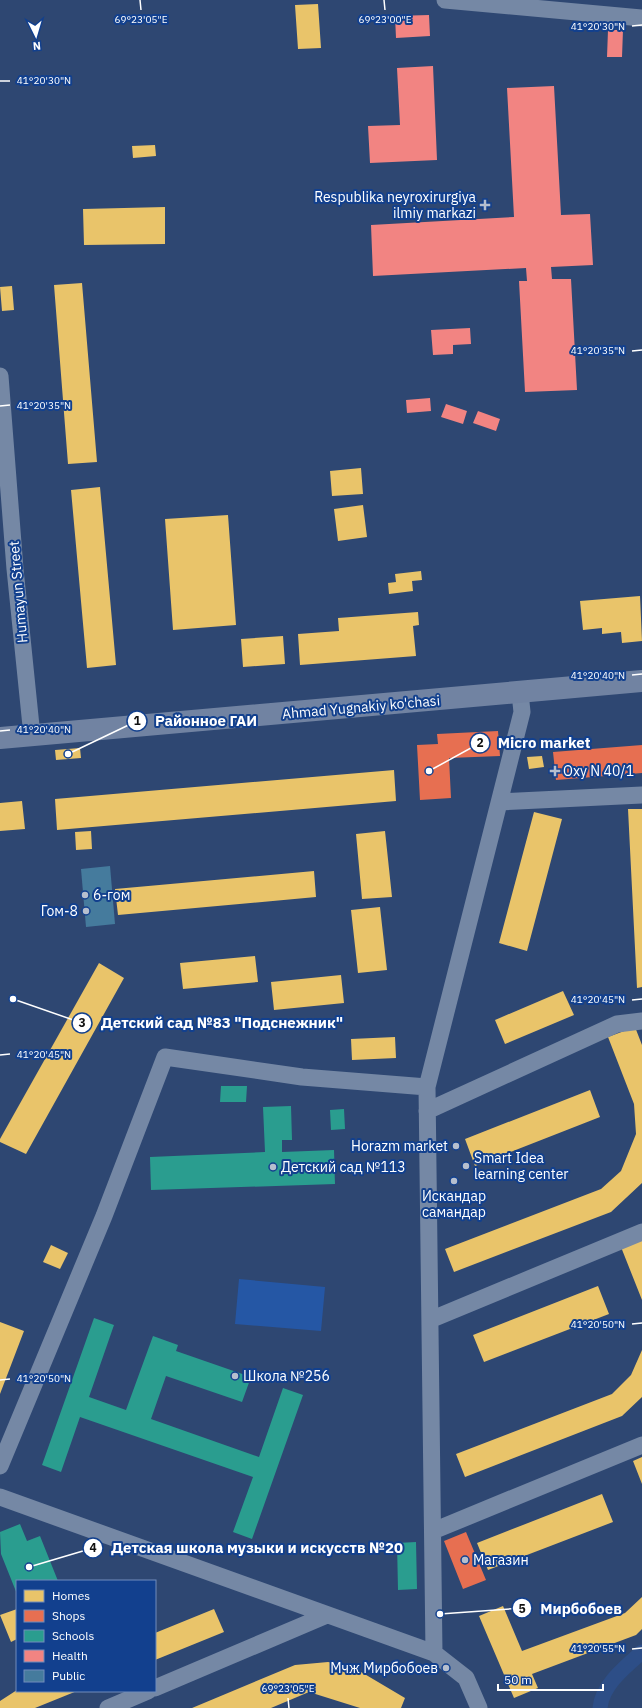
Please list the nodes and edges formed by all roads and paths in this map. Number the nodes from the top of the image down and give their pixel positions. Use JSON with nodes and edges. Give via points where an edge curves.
{"nodes":[{"id":1,"x":445,"y":0,"type":"edge"},
{"id":2,"x":642,"y":18,"type":"edge"},
{"id":3,"x":0,"y":376,"type":"edge"},
{"id":4,"x":642,"y":681,"type":"edge"},
{"id":5,"x":520,"y":693,"type":"junction"},
{"id":6,"x":32,"y":736,"type":"junction"},
{"id":7,"x":0,"y":738,"type":"edge"},
{"id":8,"x":642,"y":795,"type":"edge"},
{"id":9,"x":500,"y":802,"type":"junction"},
{"id":10,"x":642,"y":1021,"type":"edge"},
{"id":11,"x":427,"y":1087,"type":"junction"},
{"id":12,"x":427,"y":1111,"type":"junction"},
{"id":13,"x":642,"y":1232,"type":"edge"},
{"id":14,"x":430,"y":1320,"type":"junction"},
{"id":15,"x":642,"y":1445,"type":"edge"},
{"id":16,"x":0,"y":1466,"type":"edge"},
{"id":17,"x":0,"y":1497,"type":"edge"},
{"id":18,"x":432,"y":1531,"type":"junction"},
{"id":19,"x":327,"y":1615,"type":"junction"},
{"id":20,"x":434,"y":1653,"type":"junction"},
{"id":21,"x":156,"y":1688,"type":"edge"},
{"id":22,"x":146,"y":1692,"type":"edge"},
{"id":23,"x":108,"y":1708,"type":"edge"},
{"id":24,"x":480,"y":1708,"type":"edge"}],
"edges":[{"from":1,"to":2,"type":"street"},
{"from":3,"to":6,"type":"street","name":"Humayun Street","via":[[15,569]]},
{"from":4,"to":5,"type":"street","name":"Ahmad Yugnakiy ko'chasi"},
{"from":5,"to":6,"type":"street","name":"Ahmad Yugnakiy ko'chasi"},
{"from":5,"to":9,"type":"street","via":[[522,712]]},
{"from":6,"to":7,"type":"street","name":"Ahmad Yugnakiy ko'chasi"},
{"from":8,"to":9,"type":"street"},
{"from":9,"to":11,"type":"street","via":[[457,961]]},
{"from":10,"to":12,"type":"street","via":[[617,1024]]},
{"from":11,"to":12,"type":"street"},
{"from":11,"to":16,"type":"street","via":[[302,1076],[165,1057],[104,1216]]},
{"from":12,"to":14,"type":"street"},
{"from":13,"to":14,"type":"street"},
{"from":14,"to":18,"type":"street"},
{"from":15,"to":18,"type":"street"},
{"from":17,"to":19,"type":"street"},
{"from":18,"to":20,"type":"street"},
{"from":19,"to":20,"type":"street"},
{"from":19,"to":21,"type":"street"},
{"from":20,"to":24,"type":"street","via":[[466,1678]]},
{"from":22,"to":23,"type":"street"}]}
